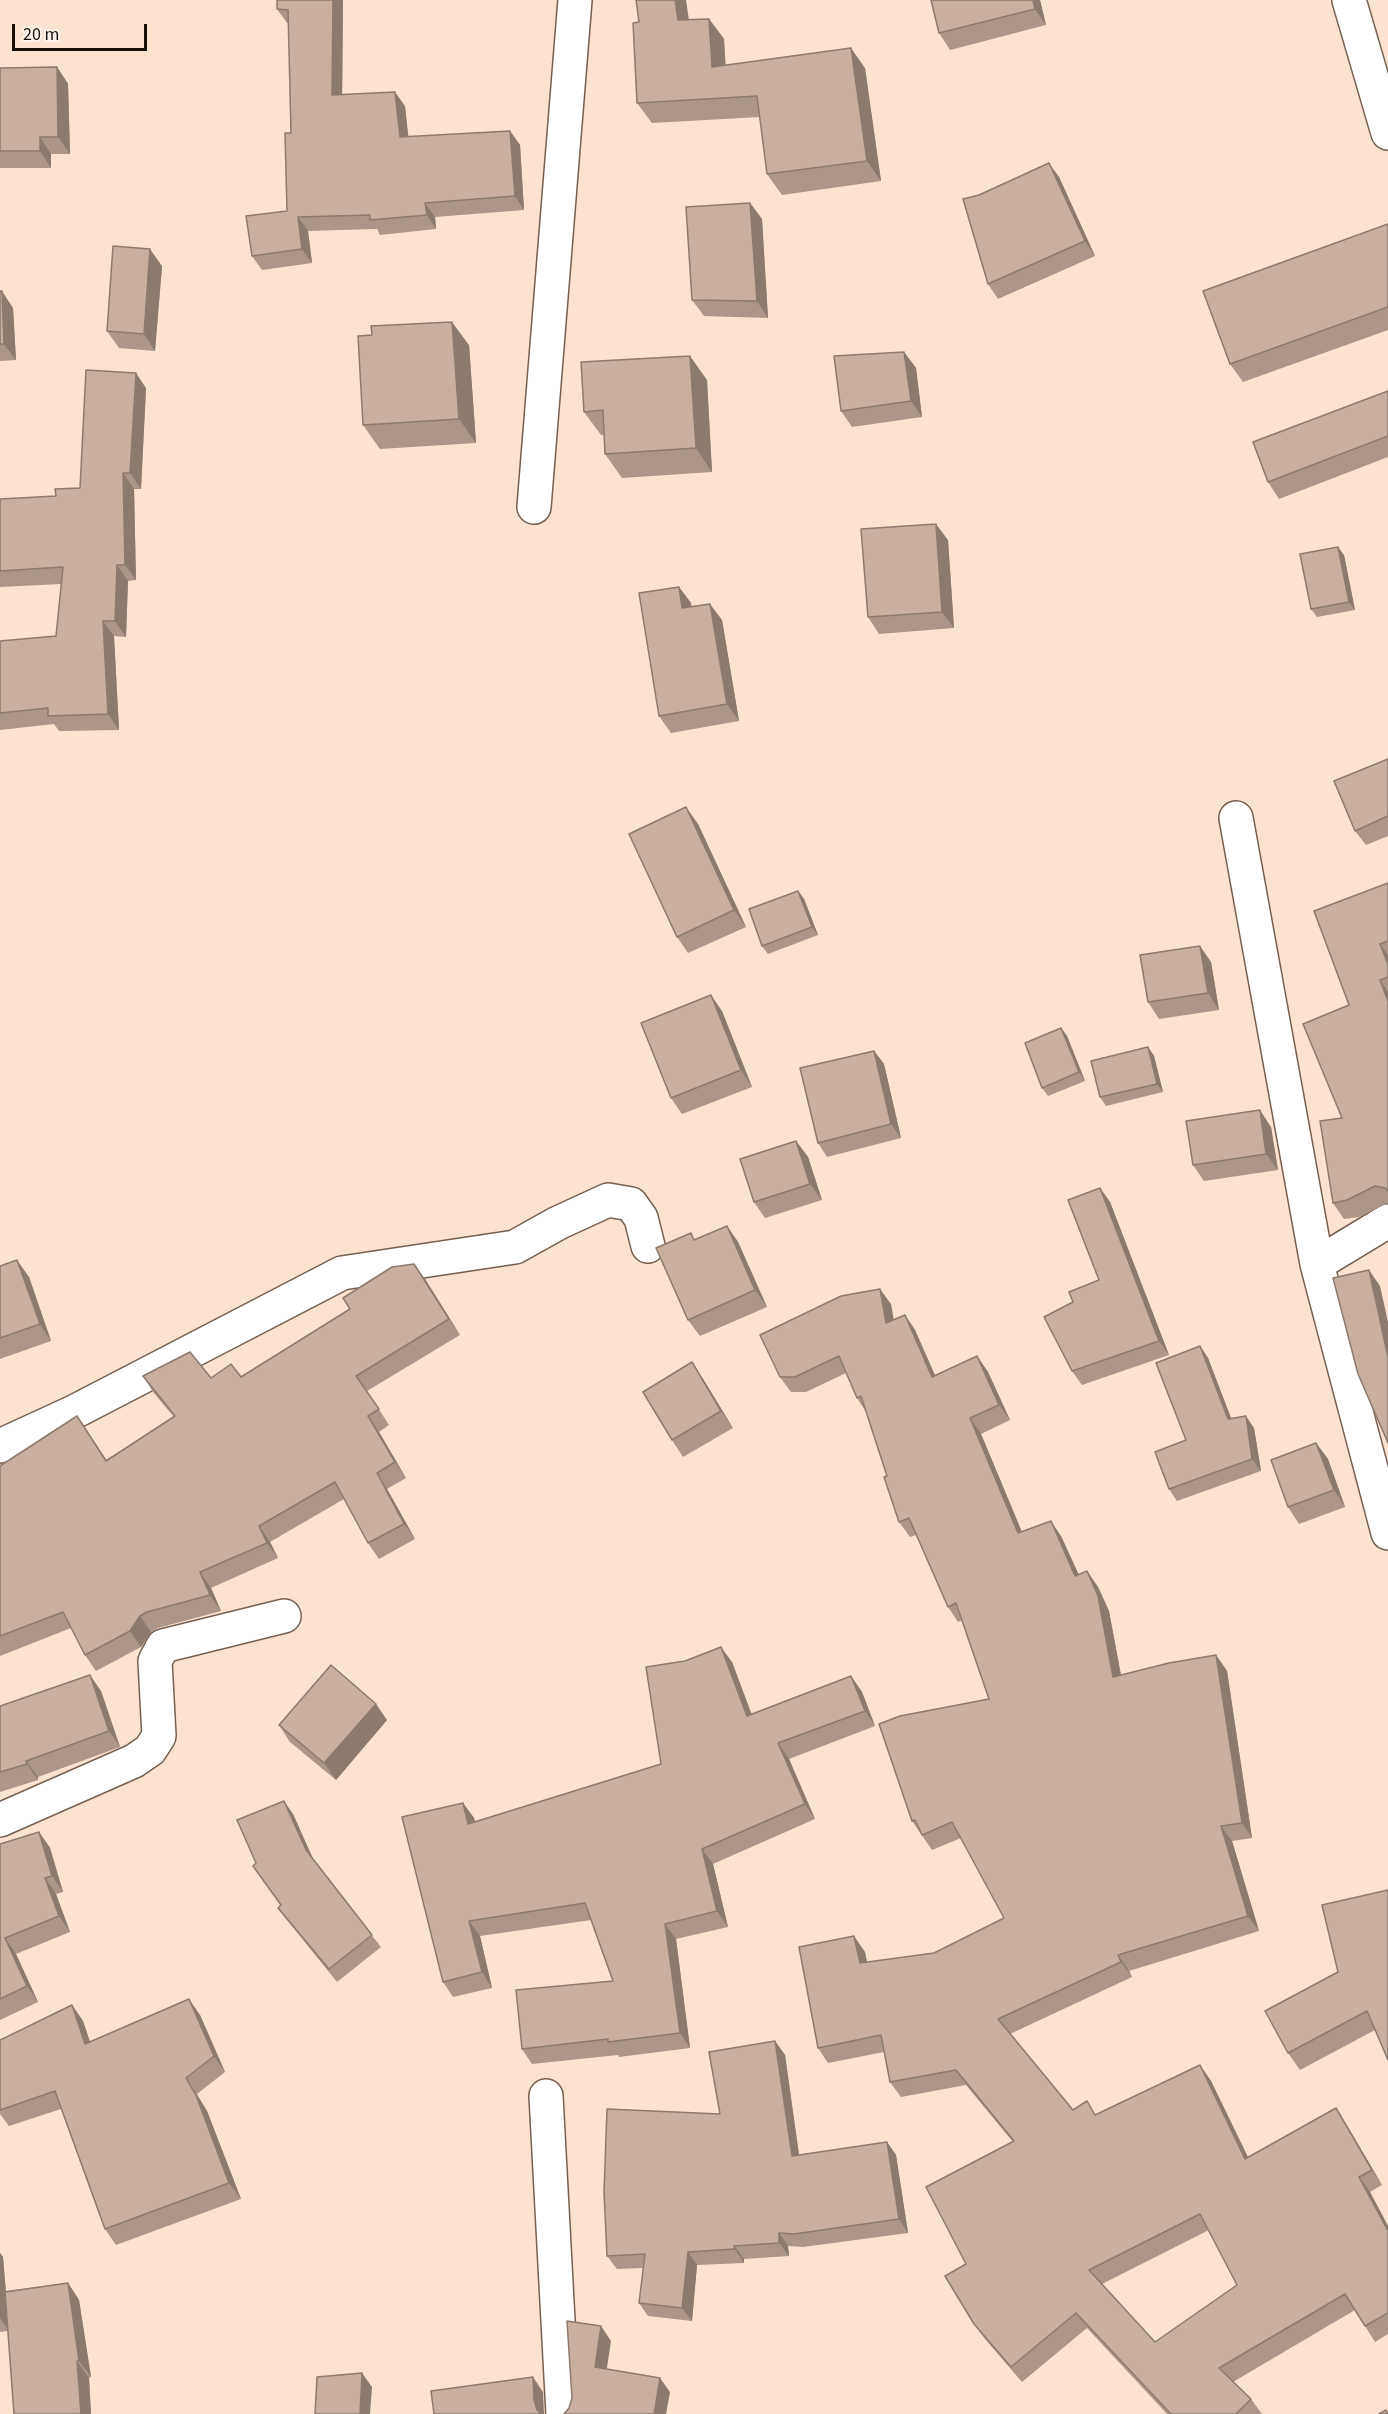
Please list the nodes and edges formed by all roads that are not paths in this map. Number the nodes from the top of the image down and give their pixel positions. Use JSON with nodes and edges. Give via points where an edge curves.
{"nodes":[{"id":1,"x":575,"y":0,"type":"edge"},
{"id":2,"x":1349,"y":0,"type":"edge"},
{"id":3,"x":1388,"y":133,"type":"edge"},
{"id":4,"x":534,"y":507,"type":"dead end"},
{"id":5,"x":1236,"y":818,"type":"dead end"},
{"id":6,"x":1388,"y":1221,"type":"edge"},
{"id":7,"x":648,"y":1246,"type":"dead end"},
{"id":8,"x":1317,"y":1264,"type":"junction"},
{"id":9,"x":0,"y":1446,"type":"edge"},
{"id":10,"x":1388,"y":1533,"type":"edge"},
{"id":11,"x":284,"y":1616,"type":"dead end"},
{"id":12,"x":0,"y":1820,"type":"edge"},
{"id":13,"x":546,"y":2096,"type":"dead end"},
{"id":14,"x":563,"y":2414,"type":"edge"}],
"edges":[{"from":1,"to":4,"type":"street"},
{"from":2,"to":3,"type":"street"},
{"from":5,"to":8,"type":"street"},
{"from":6,"to":8,"type":"street"},
{"from":7,"to":9,"type":"street","via":[[641,1218],[631,1204],[608,1200],[515,1247],[342,1273],[76,1411]]},
{"from":8,"to":10,"type":"street"},
{"from":11,"to":12,"type":"street","via":[[163,1646],[155,1661],[159,1736],[150,1750],[134,1761]]},
{"from":13,"to":14,"type":"street"}]}
